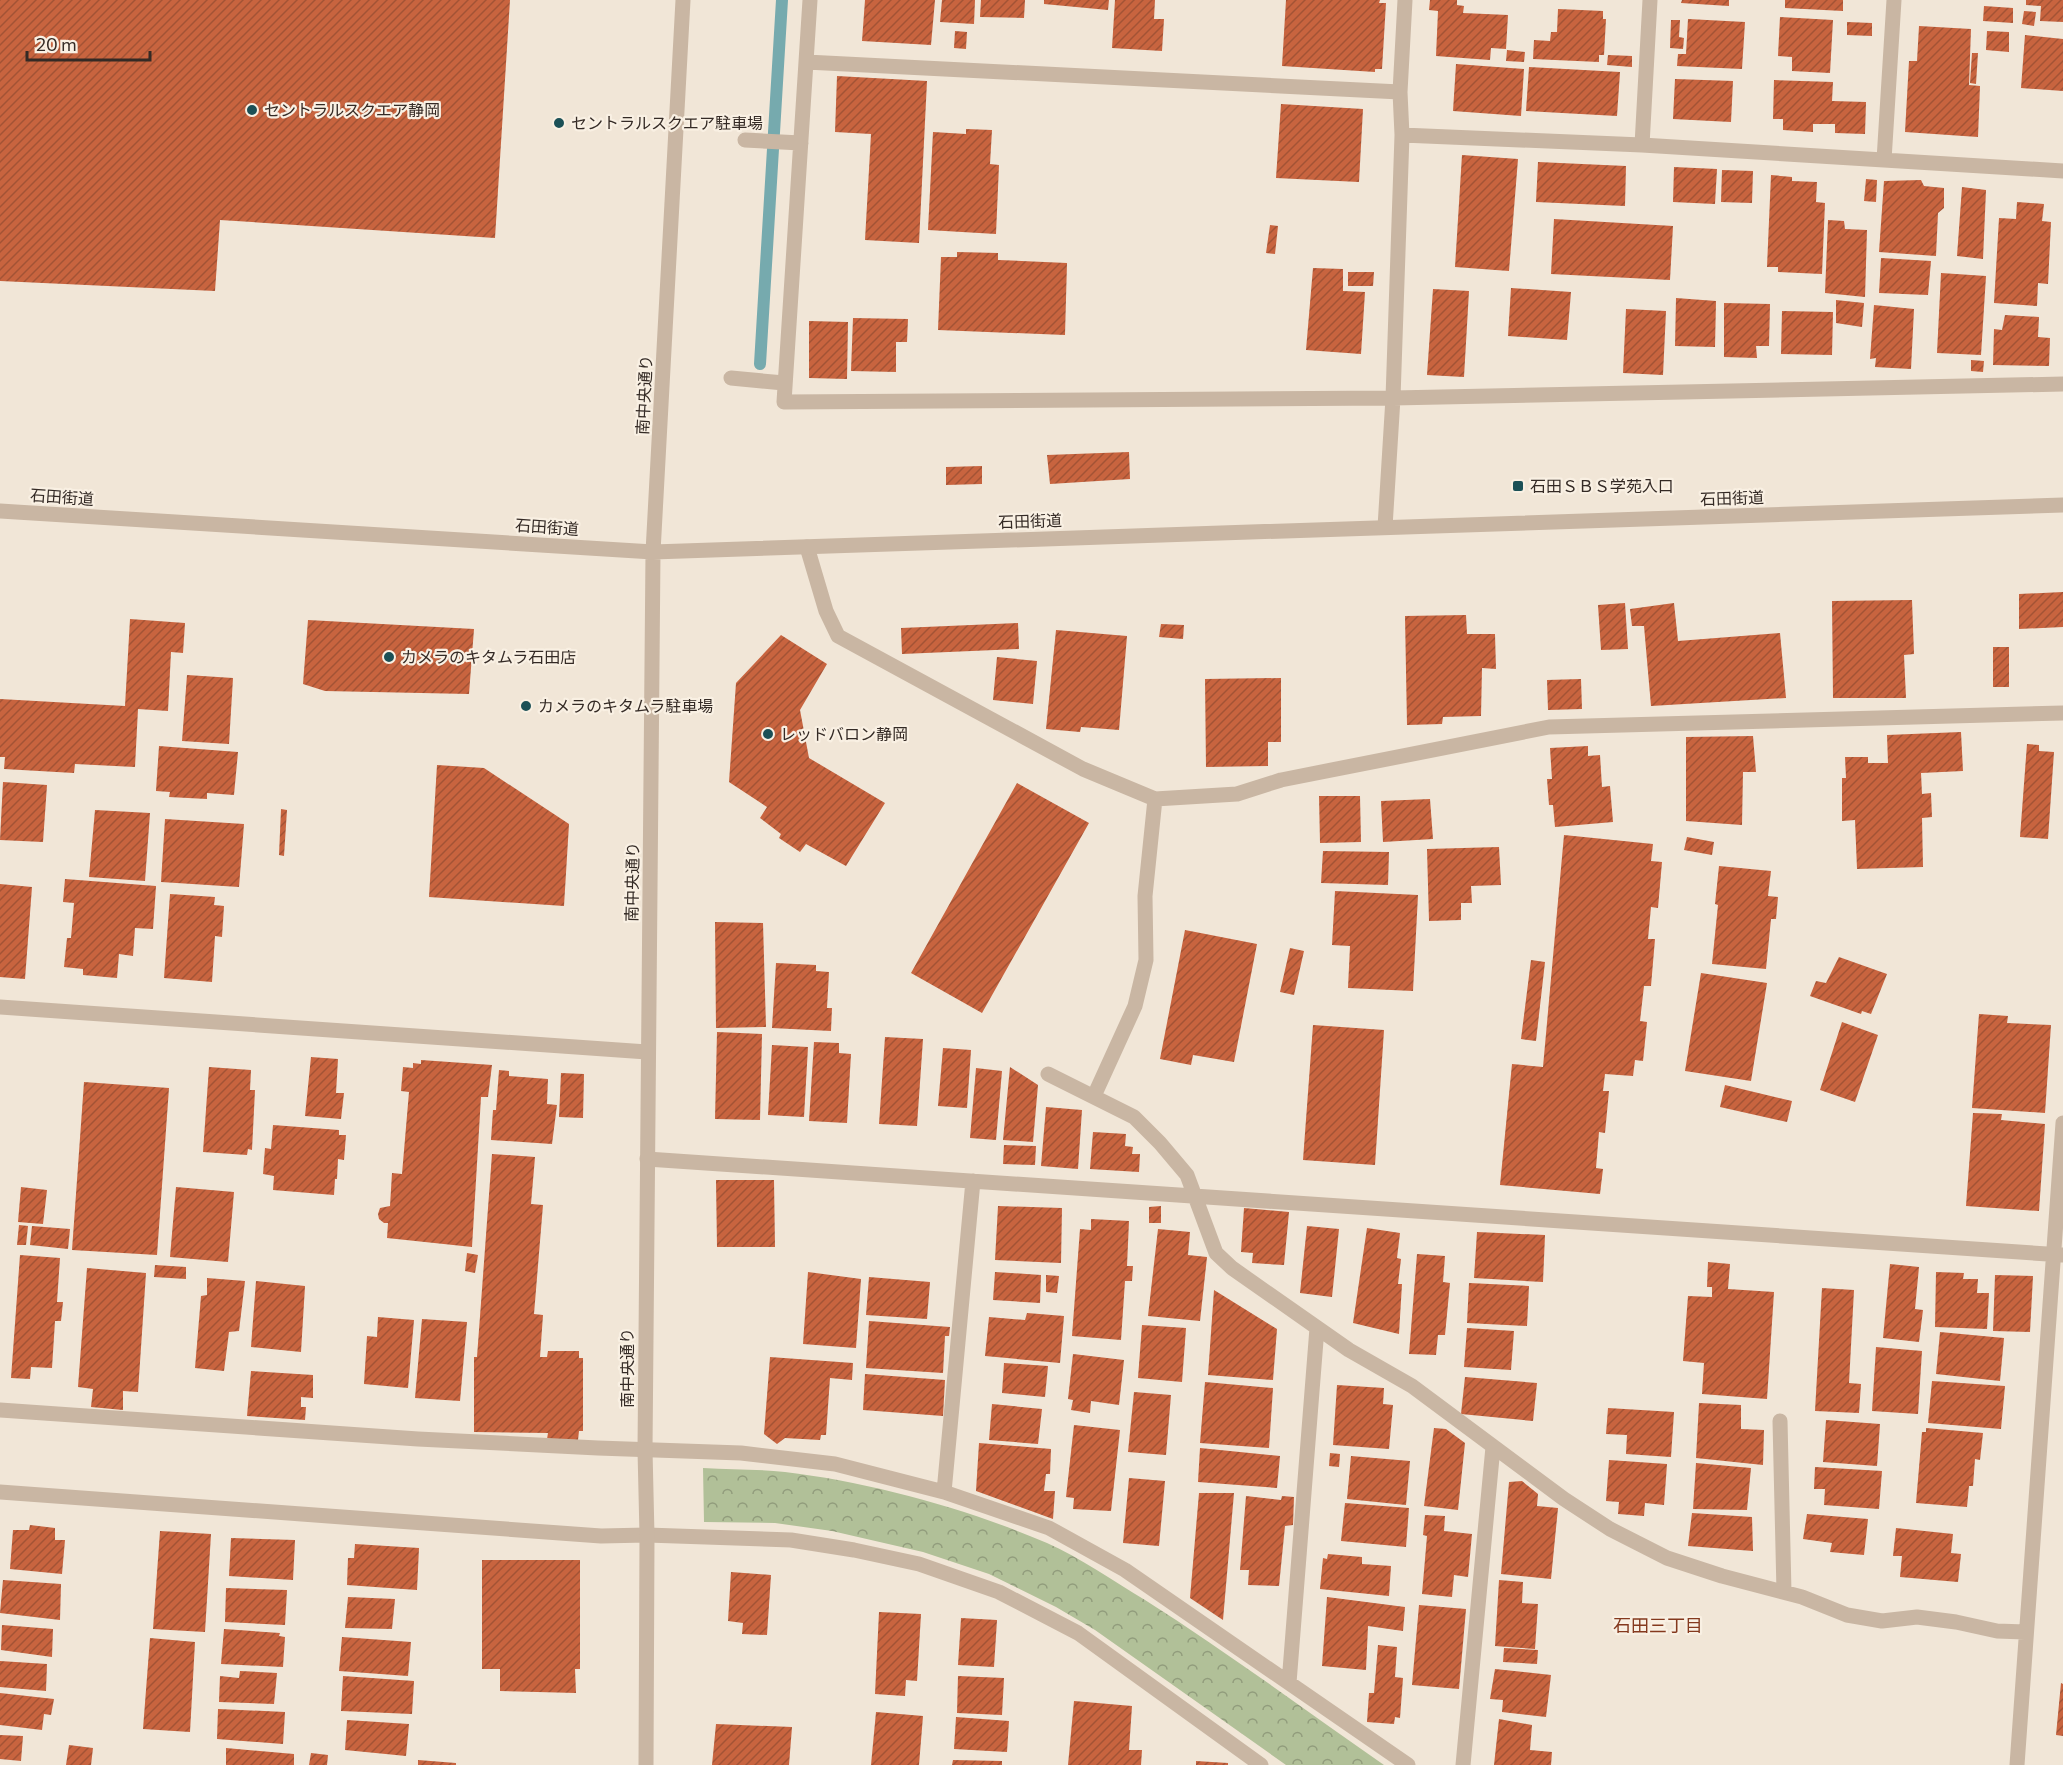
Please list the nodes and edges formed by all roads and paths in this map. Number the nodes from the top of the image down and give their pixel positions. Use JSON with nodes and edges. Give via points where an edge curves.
{"nodes":[{"id":1,"x":683,"y":0,"type":"edge"},
{"id":2,"x":810,"y":0,"type":"edge"},
{"id":3,"x":1405,"y":0,"type":"edge"},
{"id":4,"x":1650,"y":0,"type":"edge"},
{"id":5,"x":1894,"y":0,"type":"edge"},
{"id":6,"x":806,"y":62,"type":"junction"},
{"id":7,"x":1400,"y":92,"type":"junction"},
{"id":8,"x":1402,"y":135,"type":"junction"},
{"id":9,"x":745,"y":140,"type":"dead end"},
{"id":10,"x":801,"y":143,"type":"junction"},
{"id":11,"x":1642,"y":145,"type":"junction"},
{"id":12,"x":1884,"y":160,"type":"junction"},
{"id":13,"x":2063,"y":171,"type":"edge"},
{"id":14,"x":730,"y":378,"type":"dead end"},
{"id":15,"x":784,"y":383,"type":"junction"},
{"id":16,"x":2063,"y":384,"type":"edge"},
{"id":17,"x":1393,"y":398,"type":"junction"},
{"id":18,"x":2063,"y":505,"type":"edge"},
{"id":19,"x":0,"y":511,"type":"edge"},
{"id":20,"x":1385,"y":527,"type":"junction"},
{"id":21,"x":807,"y":547,"type":"junction"},
{"id":22,"x":653,"y":552,"type":"junction"},
{"id":23,"x":2063,"y":713,"type":"edge"},
{"id":24,"x":1155,"y":799,"type":"junction"},
{"id":25,"x":0,"y":1007,"type":"edge"},
{"id":26,"x":648,"y":1052,"type":"junction"},
{"id":27,"x":1048,"y":1074,"type":"dead end"},
{"id":28,"x":1095,"y":1096,"type":"junction"},
{"id":29,"x":2063,"y":1123,"type":"edge"},
{"id":30,"x":647,"y":1159,"type":"junction"},
{"id":31,"x":973,"y":1181,"type":"junction"},
{"id":32,"x":1194,"y":1196,"type":"junction"},
{"id":33,"x":2058,"y":1254,"type":"edge"},
{"id":34,"x":1317,"y":1328,"type":"junction"},
{"id":35,"x":0,"y":1410,"type":"edge"},
{"id":36,"x":1780,"y":1421,"type":"dead end"},
{"id":37,"x":1494,"y":1447,"type":"junction"},
{"id":38,"x":645,"y":1450,"type":"junction"},
{"id":39,"x":0,"y":1492,"type":"edge"},
{"id":40,"x":944,"y":1492,"type":"junction"},
{"id":41,"x":647,"y":1535,"type":"junction"},
{"id":42,"x":1784,"y":1592,"type":"junction"},
{"id":43,"x":2025,"y":1632,"type":"junction"},
{"id":44,"x":1289,"y":1683,"type":"junction"},
{"id":45,"x":646,"y":1765,"type":"edge"},
{"id":46,"x":1261,"y":1765,"type":"edge"},
{"id":47,"x":1408,"y":1765,"type":"edge"},
{"id":48,"x":1463,"y":1765,"type":"edge"},
{"id":49,"x":2017,"y":1765,"type":"edge"}],
"edges":[{"from":1,"to":22,"type":"street","name":"南中央通り"},
{"from":2,"to":6,"type":"street"},
{"from":3,"to":7,"type":"street"},
{"from":4,"to":11,"type":"street"},
{"from":5,"to":12,"type":"street"},
{"from":6,"to":7,"type":"street"},
{"from":6,"to":10,"type":"street"},
{"from":7,"to":8,"type":"street"},
{"from":8,"to":11,"type":"street"},
{"from":8,"to":17,"type":"street"},
{"from":9,"to":10,"type":"street"},
{"from":10,"to":15,"type":"street"},
{"from":11,"to":12,"type":"street"},
{"from":12,"to":13,"type":"street"},
{"from":14,"to":15,"type":"street"},
{"from":15,"to":17,"type":"street","via":[[784,402]]},
{"from":16,"to":17,"type":"street"},
{"from":17,"to":20,"type":"street"},
{"from":18,"to":20,"type":"street","name":"石田街道"},
{"from":19,"to":22,"type":"street","name":"石田街道"},
{"from":20,"to":21,"type":"street","name":"石田街道"},
{"from":21,"to":22,"type":"street","name":"石田街道"},
{"from":21,"to":24,"type":"street","via":[[826,611],[838,636],[1083,769]]},
{"from":22,"to":26,"type":"street","name":"南中央通り"},
{"from":23,"to":24,"type":"street","via":[[1549,727],[1281,780],[1236,794]]},
{"from":24,"to":28,"type":"street","via":[[1145,896],[1146,960],[1135,1006]]},
{"from":25,"to":26,"type":"street"},
{"from":26,"to":30,"type":"street","name":"南中央通り"},
{"from":27,"to":28,"type":"street"},
{"from":28,"to":32,"type":"street","via":[[1134,1118],[1160,1143],[1186,1175]]},
{"from":29,"to":33,"type":"street"},
{"from":30,"to":31,"type":"street"},
{"from":30,"to":38,"type":"street","name":"南中央通り"},
{"from":31,"to":32,"type":"street"},
{"from":31,"to":40,"type":"street"},
{"from":32,"to":33,"type":"street"},
{"from":32,"to":34,"type":"street","via":[[1216,1253]]},
{"from":33,"to":43,"type":"street"},
{"from":34,"to":37,"type":"street","via":[[1412,1386]]},
{"from":34,"to":44,"type":"street"},
{"from":35,"to":38,"type":"street","via":[[418,1439]]},
{"from":36,"to":42,"type":"street"},
{"from":37,"to":42,"type":"street","via":[[1564,1499],[1666,1558]]},
{"from":37,"to":48,"type":"street"},
{"from":38,"to":40,"type":"street","via":[[741,1453],[835,1464]]},
{"from":38,"to":41,"type":"street","name":"南中央通り"},
{"from":39,"to":41,"type":"street","via":[[601,1536]]},
{"from":40,"to":44,"type":"street","via":[[1049,1528],[1125,1570]]},
{"from":41,"to":45,"type":"street","name":"南中央通り"},
{"from":41,"to":46,"type":"street","via":[[791,1540],[854,1550],[919,1564],[999,1592],[1078,1633]]},
{"from":42,"to":43,"type":"street","via":[[1846,1615],[1882,1621],[1917,1617]]},
{"from":43,"to":49,"type":"street"},
{"from":44,"to":47,"type":"street"}]}
